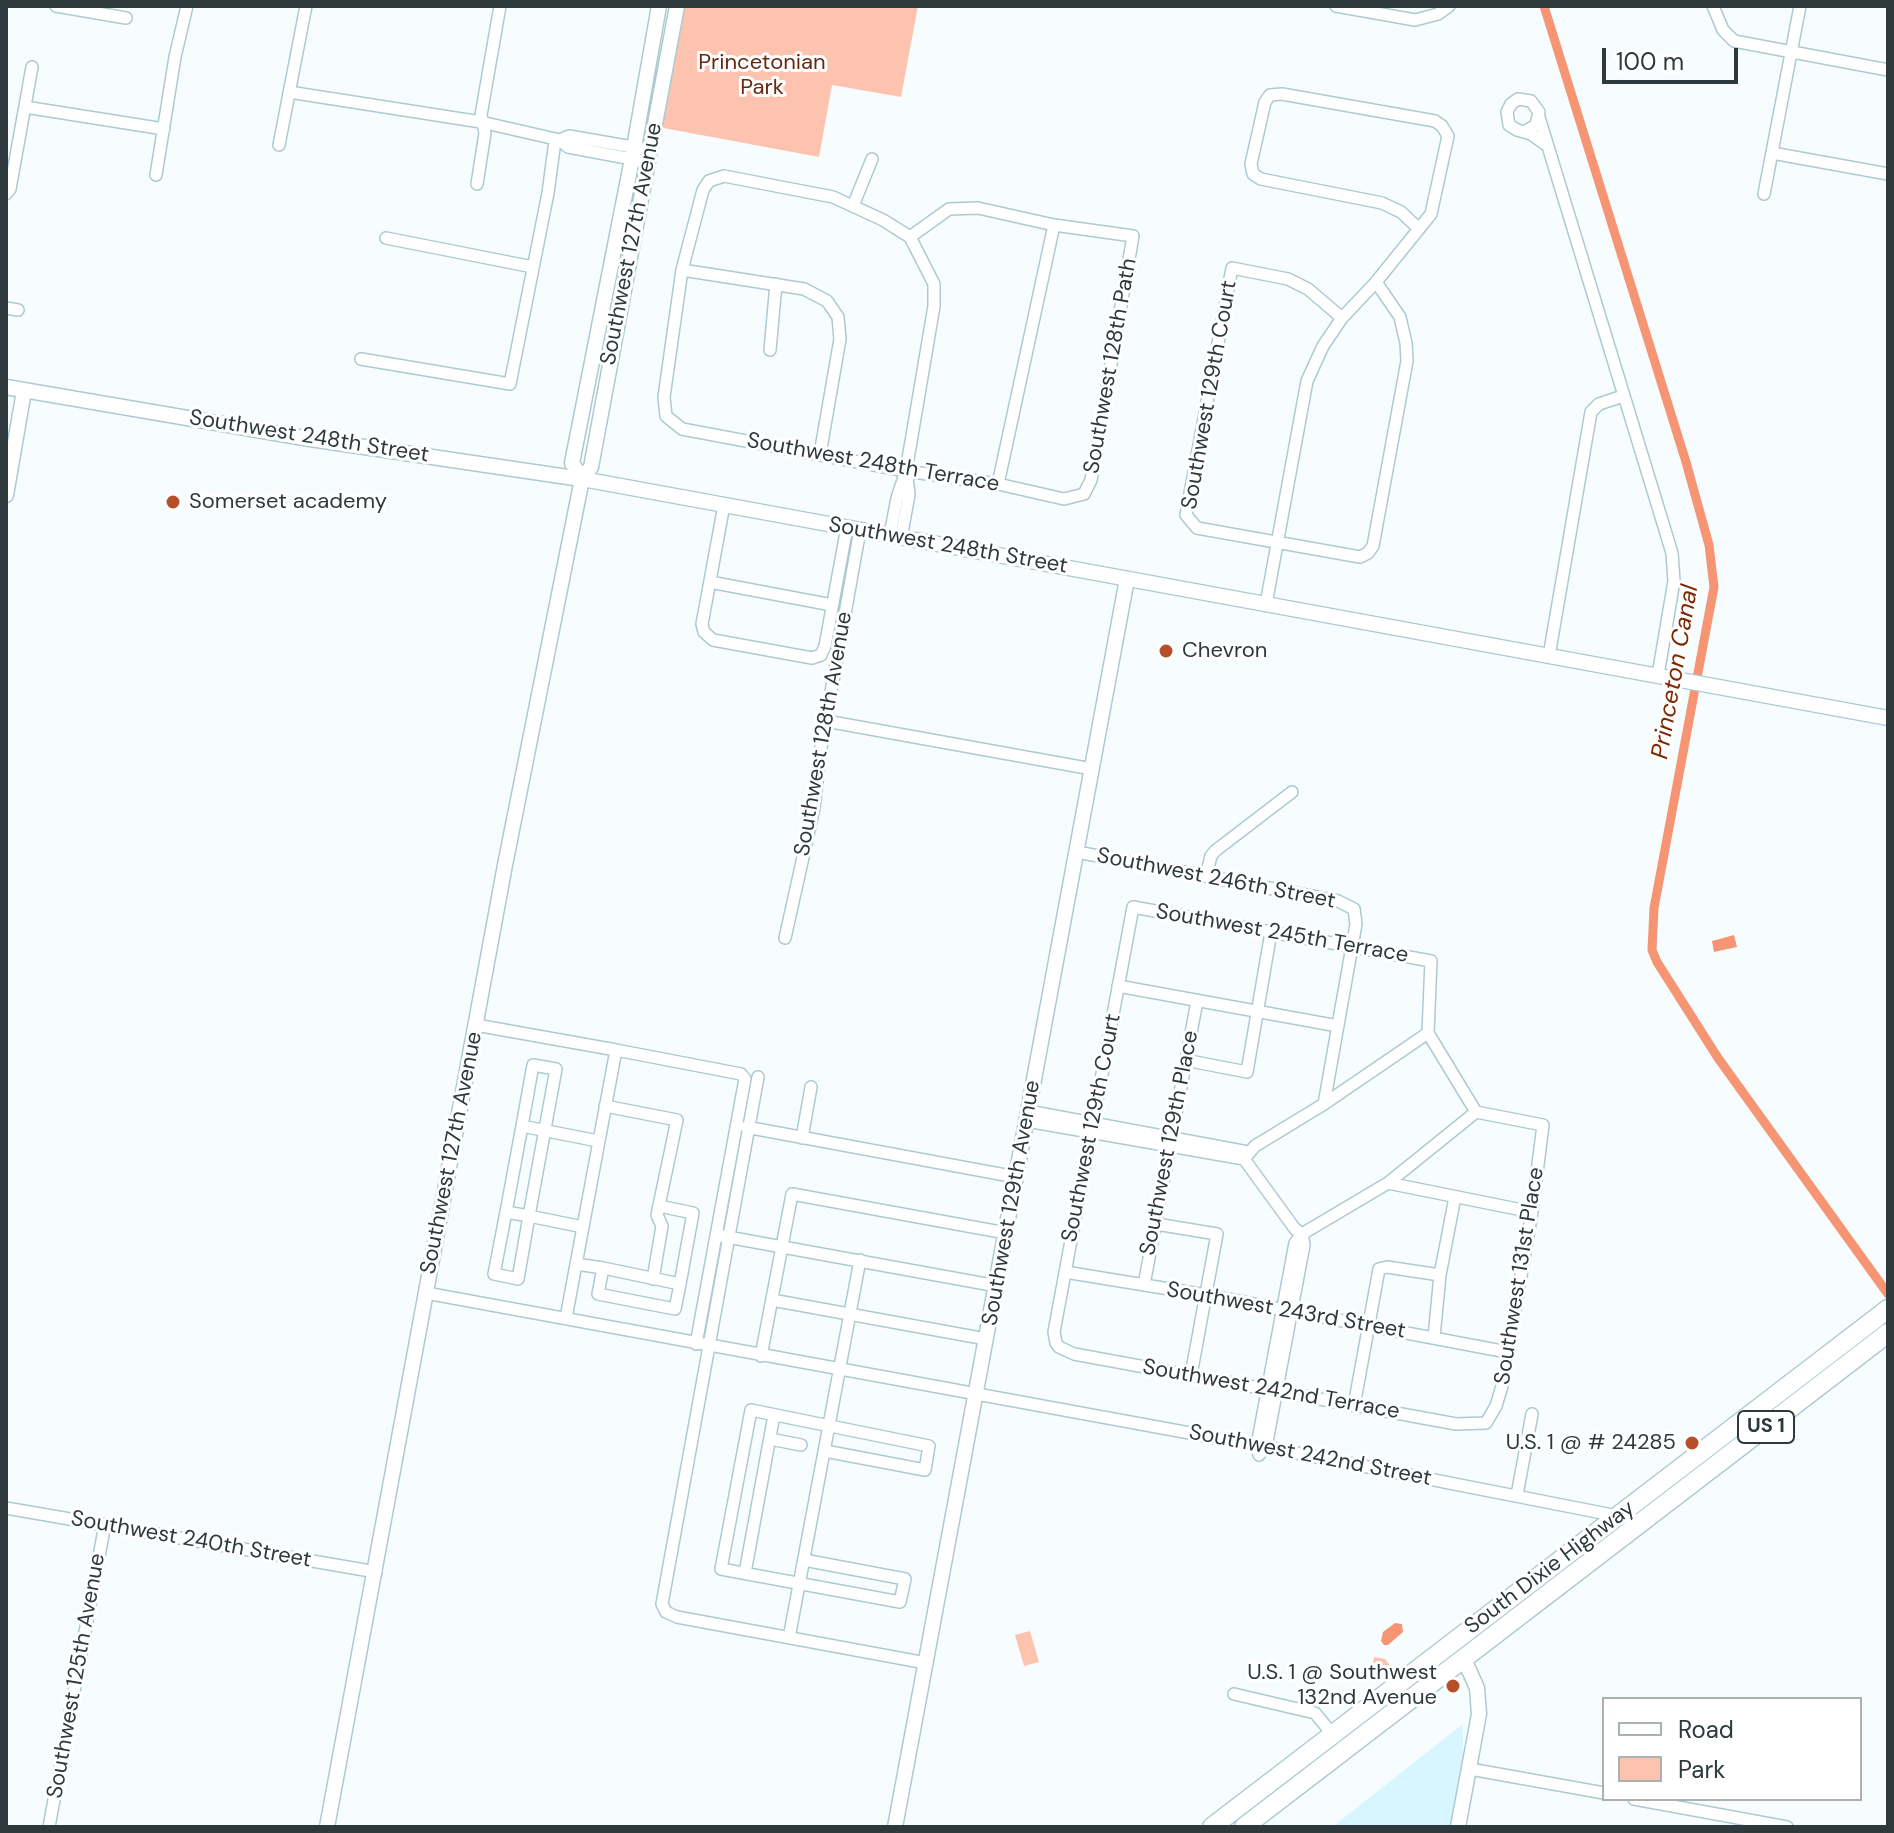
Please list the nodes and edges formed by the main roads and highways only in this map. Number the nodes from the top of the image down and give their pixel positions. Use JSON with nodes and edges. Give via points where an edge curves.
{"nodes":[{"id":1,"x":1885,"y":1320,"type":"edge"},
{"id":2,"x":1801,"y":1376,"type":"junction"},
{"id":3,"x":1695,"y":1482,"type":"junction"},
{"id":4,"x":1548,"y":1569,"type":"junction"},
{"id":5,"x":1464,"y":1659,"type":"junction"},
{"id":6,"x":1333,"y":1735,"type":"junction"},
{"id":7,"x":1212,"y":1827,"type":"edge"},
{"id":8,"x":1244,"y":1827,"type":"edge"}],
"edges":[{"from":1,"to":2,"type":"highway","name":"South Dixie Highway","number":"US 1"},
{"from":1,"to":3,"type":"highway","name":"South Dixie Highway","number":"US 1"},
{"from":2,"to":3,"type":"highway","via":[[1794,1394],[1715,1453]]},
{"from":2,"to":4,"type":"highway","name":"South Dixie Highway","number":"US 1"},
{"from":3,"to":5,"type":"highway","name":"South Dixie Highway","number":"US 1"},
{"from":4,"to":5,"type":"highway","via":[[1537,1589],[1475,1637]]},
{"from":4,"to":6,"type":"highway","name":"South Dixie Highway","number":"US 1"},
{"from":5,"to":6,"type":"highway","via":[[1440,1664],[1375,1713]]},
{"from":5,"to":8,"type":"highway","name":"South Dixie Highway","number":"US 1"},
{"from":6,"to":7,"type":"highway","name":"South Dixie Highway","number":"US 1"}]}
